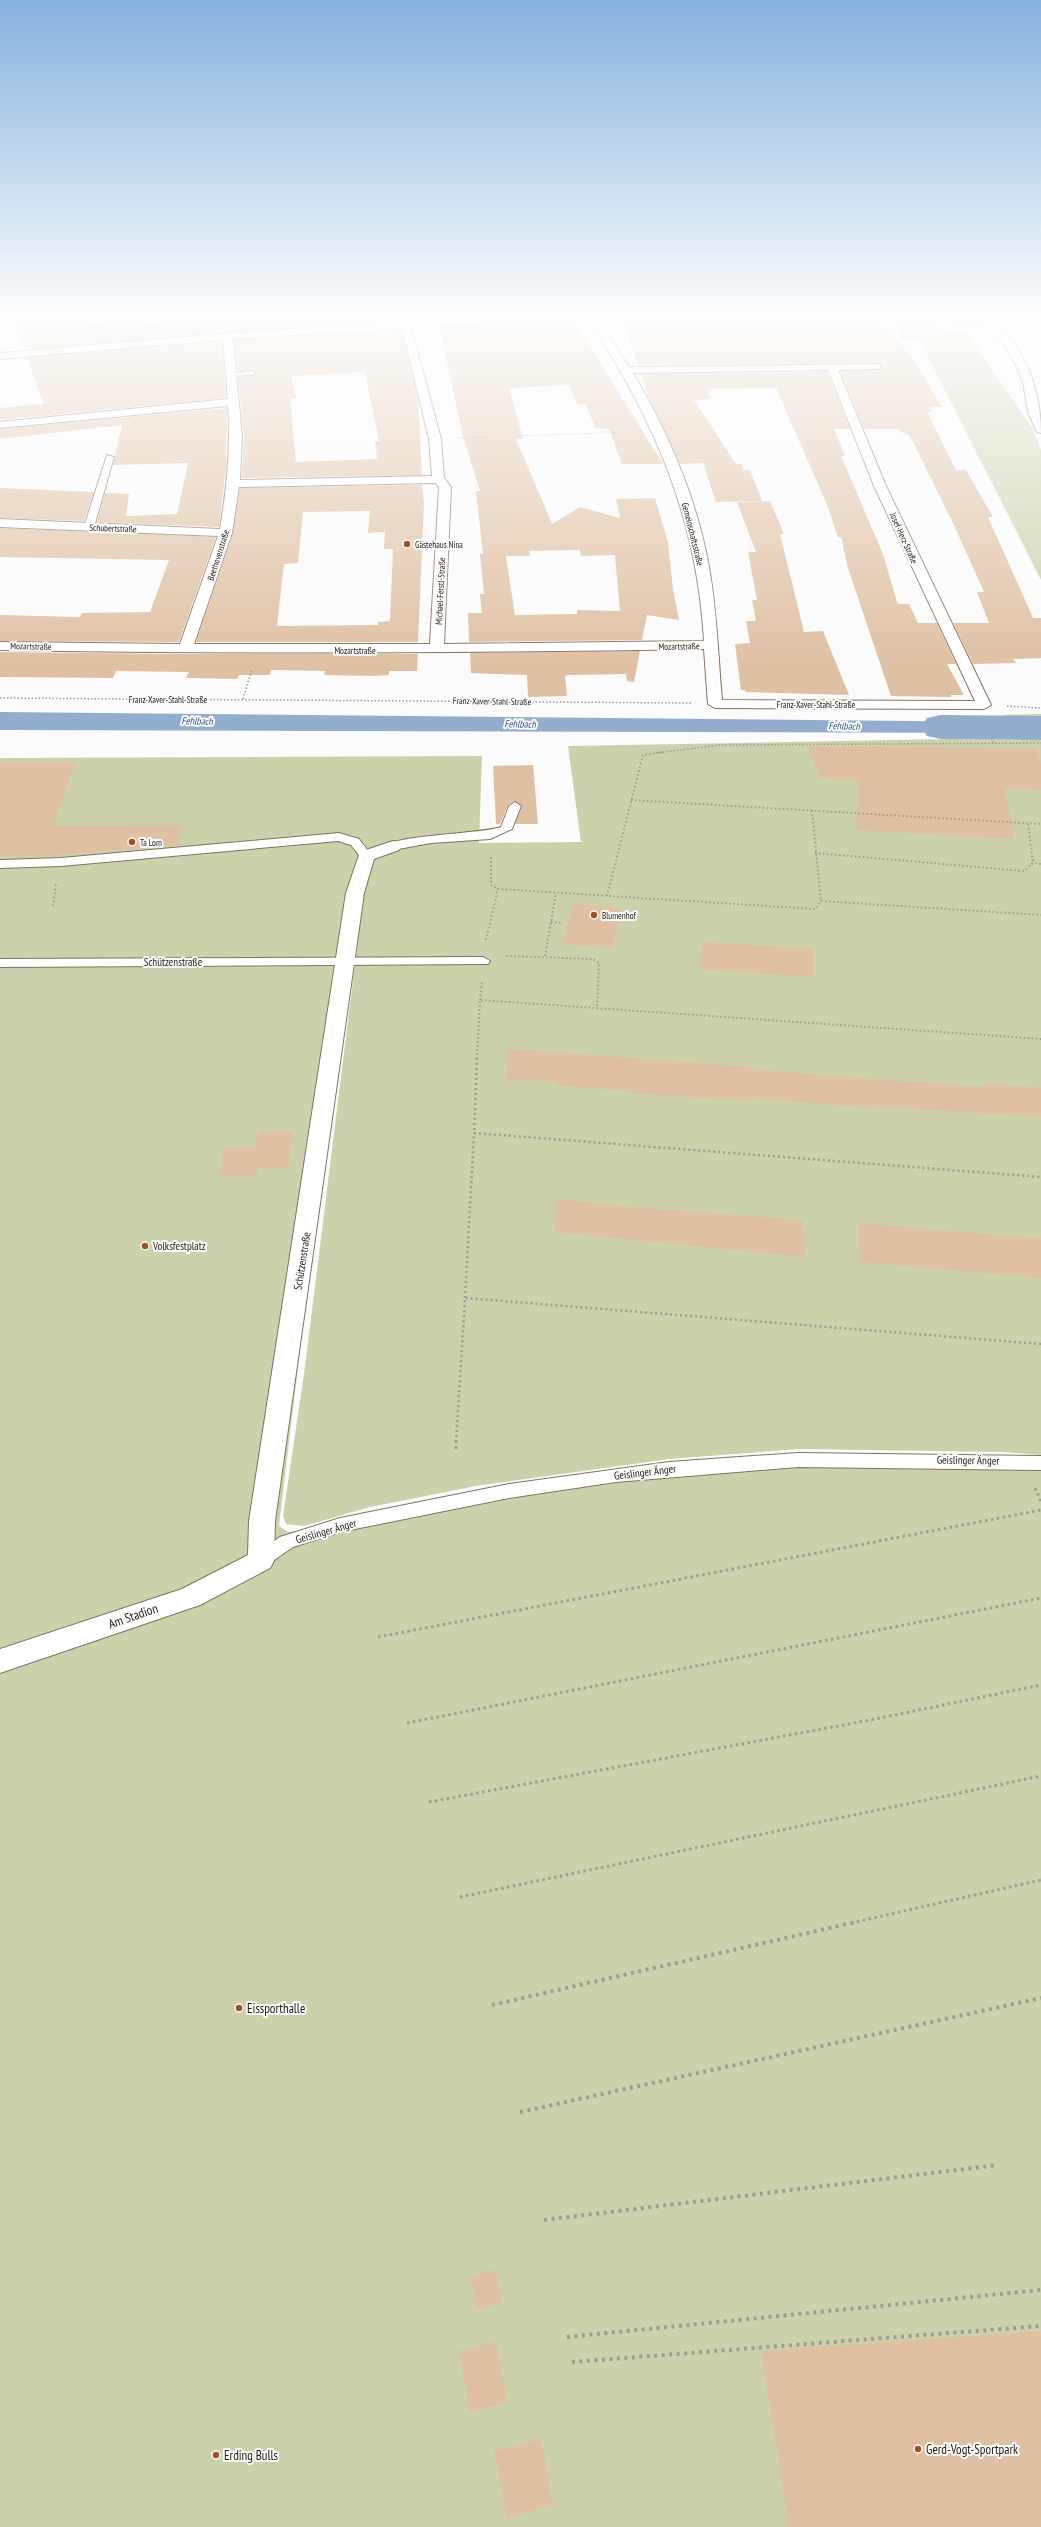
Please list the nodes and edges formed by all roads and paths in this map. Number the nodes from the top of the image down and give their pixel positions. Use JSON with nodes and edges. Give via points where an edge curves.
{"nodes":[{"id":1,"x":236,"y":434,"type":"edge"},
{"id":2,"x":434,"y":434,"type":"edge"},
{"id":3,"x":577,"y":434,"type":"edge"},
{"id":4,"x":660,"y":434,"type":"edge"},
{"id":5,"x":860,"y":434,"type":"edge"},
{"id":6,"x":435,"y":439,"type":"junction"},
{"id":7,"x":110,"y":457,"type":"dead end"},
{"id":8,"x":438,"y":479,"type":"junction"},
{"id":9,"x":234,"y":484,"type":"junction"},
{"id":10,"x":0,"y":523,"type":"edge"},
{"id":11,"x":89,"y":527,"type":"junction"},
{"id":12,"x":226,"y":533,"type":"junction"},
{"id":13,"x":710,"y":645,"type":"junction"},
{"id":14,"x":0,"y":646,"type":"edge"},
{"id":15,"x":185,"y":650,"type":"junction"},
{"id":16,"x":258,"y":650,"type":"junction"},
{"id":17,"x":437,"y":650,"type":"junction"},
{"id":18,"x":0,"y":698,"type":"edge"},
{"id":19,"x":243,"y":699,"type":"junction"},
{"id":20,"x":715,"y":704,"type":"junction"},
{"id":21,"x":984,"y":705,"type":"junction"},
{"id":22,"x":1041,"y":708,"type":"edge"},
{"id":23,"x":991,"y":736,"type":"dead end"},
{"id":24,"x":993,"y":743,"type":"junction"},
{"id":25,"x":1041,"y":743,"type":"edge"},
{"id":26,"x":631,"y":800,"type":"junction"},
{"id":27,"x":515,"y":806,"type":"dead end"},
{"id":28,"x":812,"y":810,"type":"junction"},
{"id":29,"x":1028,"y":824,"type":"junction"},
{"id":30,"x":1041,"y":824,"type":"edge"},
{"id":31,"x":490,"y":835,"type":"junction"},
{"id":32,"x":393,"y":846,"type":"joint"},
{"id":33,"x":815,"y":853,"type":"junction"},
{"id":34,"x":366,"y":856,"type":"junction"},
{"id":35,"x":1033,"y":863,"type":"junction"},
{"id":36,"x":0,"y":864,"type":"edge"},
{"id":37,"x":1041,"y":864,"type":"edge"},
{"id":38,"x":57,"y":882,"type":"dead end"},
{"id":39,"x":498,"y":889,"type":"junction"},
{"id":40,"x":556,"y":892,"type":"junction"},
{"id":41,"x":607,"y":896,"type":"junction"},
{"id":42,"x":820,"y":901,"type":"junction"},
{"id":43,"x":53,"y":906,"type":"dead end"},
{"id":44,"x":1041,"y":915,"type":"edge"},
{"id":45,"x":551,"y":922,"type":"junction"},
{"id":46,"x":561,"y":923,"type":"dead end"},
{"id":47,"x":545,"y":956,"type":"junction"},
{"id":48,"x":483,"y":959,"type":"junction"},
{"id":49,"x":347,"y":962,"type":"junction"},
{"id":50,"x":0,"y":963,"type":"edge"},
{"id":51,"x":480,"y":1000,"type":"junction"},
{"id":52,"x":597,"y":1008,"type":"junction"},
{"id":53,"x":1041,"y":1039,"type":"edge"},
{"id":54,"x":474,"y":1134,"type":"junction"},
{"id":55,"x":1041,"y":1177,"type":"edge"},
{"id":56,"x":465,"y":1298,"type":"junction"},
{"id":57,"x":1041,"y":1344,"type":"edge"},
{"id":58,"x":456,"y":1449,"type":"dead end"},
{"id":59,"x":1041,"y":1463,"type":"edge"},
{"id":60,"x":1041,"y":1510,"type":"edge"},
{"id":61,"x":261,"y":1561,"type":"junction"},
{"id":62,"x":1041,"y":1598,"type":"edge"},
{"id":63,"x":378,"y":1637,"type":"dead end"},
{"id":64,"x":0,"y":1661,"type":"edge"},
{"id":65,"x":1041,"y":1685,"type":"edge"},
{"id":66,"x":407,"y":1723,"type":"dead end"},
{"id":67,"x":1041,"y":1776,"type":"edge"},
{"id":68,"x":430,"y":1802,"type":"dead end"},
{"id":69,"x":1041,"y":1880,"type":"edge"},
{"id":70,"x":460,"y":1897,"type":"dead end"},
{"id":71,"x":1041,"y":1998,"type":"edge"},
{"id":72,"x":492,"y":2005,"type":"dead end"},
{"id":73,"x":520,"y":2112,"type":"dead end"},
{"id":74,"x":998,"y":2165,"type":"dead end"},
{"id":75,"x":544,"y":2220,"type":"dead end"},
{"id":76,"x":1041,"y":2290,"type":"edge"},
{"id":77,"x":1041,"y":2326,"type":"edge"},
{"id":78,"x":567,"y":2337,"type":"dead end"},
{"id":79,"x":572,"y":2362,"type":"dead end"}],
"edges":[{"from":1,"to":9,"type":"street","name":"Beethovenstraße"},
{"from":2,"to":6,"type":"street","name":"Michael-Ferstl-Straße"},
{"from":3,"to":6,"type":"path"},
{"from":4,"to":13,"type":"street","name":"Gemeinschaftsstraße","via":[[675,468],[698,548],[708,604]]},
{"from":5,"to":21,"type":"street","name":"Josef-Herz-Straße","via":[[896,522]]},
{"from":6,"to":8,"type":"street","name":"Michael-Ferstl-Straße"},
{"from":7,"to":11,"type":"lane"},
{"from":8,"to":9,"type":"street"},
{"from":8,"to":17,"type":"street","name":"Michael-Ferstl-Straße","via":[[445,487]]},
{"from":9,"to":12,"type":"street","name":"Beethovenstraße"},
{"from":10,"to":11,"type":"street","name":"Schubertstraße"},
{"from":11,"to":12,"type":"street","name":"Schubertstraße"},
{"from":12,"to":15,"type":"street","name":"Beethovenstraße"},
{"from":13,"to":17,"type":"street","name":"Mozartstraße"},
{"from":13,"to":20,"type":"street","name":"Gemeinschaftsstraße"},
{"from":14,"to":15,"type":"street","name":"Mozartstraße"},
{"from":15,"to":16,"type":"street","name":"Mozartstraße"},
{"from":16,"to":17,"type":"street","name":"Mozartstraße"},
{"from":16,"to":19,"type":"path"},
{"from":18,"to":19,"type":"path","name":"Franz-Xaver-Stahl-Straße"},
{"from":19,"to":20,"type":"path","name":"Franz-Xaver-Stahl-Straße"},
{"from":20,"to":21,"type":"street","name":"Franz-Xaver-Stahl-Straße"},
{"from":21,"to":22,"type":"path"},
{"from":23,"to":24,"type":"path"},
{"from":24,"to":25,"type":"path"},
{"from":24,"to":26,"type":"path","via":[[719,745],[642,755]]},
{"from":26,"to":28,"type":"path"},
{"from":26,"to":41,"type":"path"},
{"from":27,"to":31,"type":"lane","via":[[506,829]]},
{"from":28,"to":29,"type":"path"},
{"from":28,"to":33,"type":"path"},
{"from":29,"to":30,"type":"path"},
{"from":29,"to":35,"type":"path"},
{"from":31,"to":32,"type":"lane"},
{"from":31,"to":39,"type":"path","via":[[491,885]]},
{"from":32,"to":34,"type":"street"},
{"from":33,"to":35,"type":"path","via":[[1024,871]]},
{"from":33,"to":42,"type":"path"},
{"from":34,"to":36,"type":"lane","via":[[355,842],[340,837],[61,862]]},
{"from":34,"to":49,"type":"street","name":"Schützenstraße","via":[[356,893]]},
{"from":35,"to":37,"type":"path"},
{"from":38,"to":43,"type":"path"},
{"from":39,"to":40,"type":"path"},
{"from":39,"to":48,"type":"path"},
{"from":40,"to":41,"type":"path"},
{"from":40,"to":45,"type":"path"},
{"from":41,"to":42,"type":"path","via":[[815,909]]},
{"from":42,"to":44,"type":"path"},
{"from":45,"to":46,"type":"path"},
{"from":45,"to":47,"type":"path"},
{"from":47,"to":48,"type":"path"},
{"from":47,"to":52,"type":"path","via":[[593,959],[599,963]]},
{"from":48,"to":49,"type":"lane"},
{"from":48,"to":51,"type":"path"},
{"from":49,"to":50,"type":"lane","name":"Schützenstraße"},
{"from":49,"to":61,"type":"street","name":"Schützenstraße","via":[[262,1522]]},
{"from":51,"to":52,"type":"path"},
{"from":51,"to":54,"type":"path"},
{"from":52,"to":53,"type":"path"},
{"from":54,"to":55,"type":"path"},
{"from":54,"to":56,"type":"path"},
{"from":56,"to":57,"type":"path"},
{"from":56,"to":58,"type":"path"},
{"from":59,"to":61,"type":"lane","name":"Geislinger Änger","via":[[798,1460],[623,1474],[501,1493],[340,1525],[287,1542]]},
{"from":60,"to":63,"type":"path"},
{"from":61,"to":64,"type":"street","name":"Am Stadion","via":[[191,1597]]},
{"from":62,"to":66,"type":"path"},
{"from":65,"to":68,"type":"path"},
{"from":67,"to":70,"type":"path"},
{"from":69,"to":72,"type":"path"},
{"from":71,"to":73,"type":"path"},
{"from":74,"to":75,"type":"path"},
{"from":76,"to":78,"type":"path"},
{"from":77,"to":79,"type":"path"}]}
